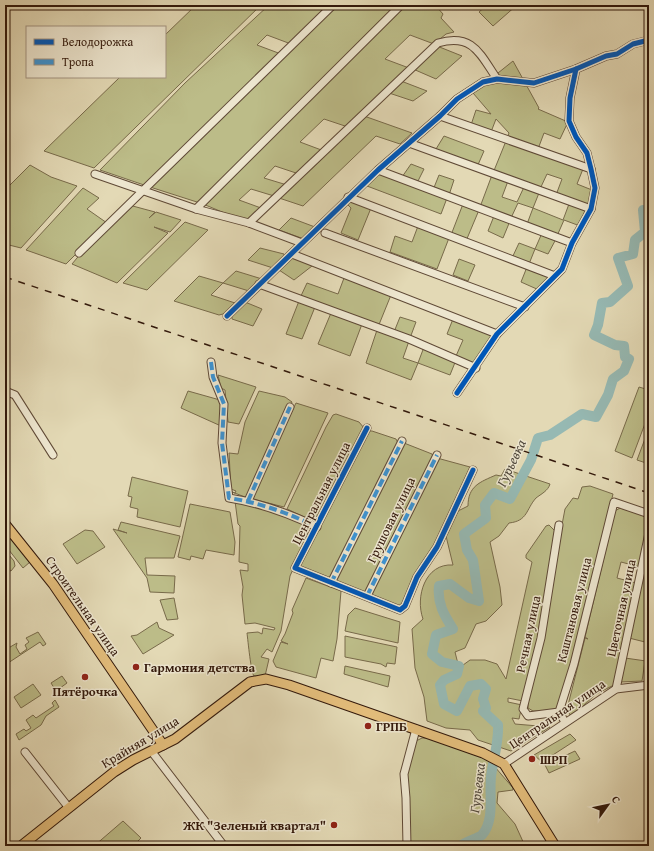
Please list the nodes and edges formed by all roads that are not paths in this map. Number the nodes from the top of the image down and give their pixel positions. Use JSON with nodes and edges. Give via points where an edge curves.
{"nodes":[{"id":1,"x":333,"y":5,"type":"edge"},
{"id":2,"x":401,"y":5,"type":"edge"},
{"id":3,"x":649,"y":40,"type":"edge"},
{"id":4,"x":576,"y":70,"type":"junction"},
{"id":5,"x":498,"y":79,"type":"junction"},
{"id":6,"x":440,"y":116,"type":"junction"},
{"id":7,"x":409,"y":143,"type":"junction"},
{"id":8,"x":591,"y":169,"type":"junction"},
{"id":9,"x":378,"y":170,"type":"junction"},
{"id":10,"x":95,"y":174,"type":"dead end"},
{"id":11,"x":143,"y":191,"type":"junction"},
{"id":12,"x":348,"y":197,"type":"junction"},
{"id":13,"x":196,"y":209,"type":"junction"},
{"id":14,"x":590,"y":209,"type":"junction"},
{"id":15,"x":249,"y":223,"type":"junction"},
{"id":16,"x":326,"y":233,"type":"dead end"},
{"id":17,"x":302,"y":243,"type":"junction"},
{"id":18,"x":572,"y":243,"type":"junction"},
{"id":19,"x":79,"y":253,"type":"dead end"},
{"id":20,"x":292,"y":254,"type":"junction"},
{"id":21,"x":555,"y":276,"type":"junction"},
{"id":22,"x":259,"y":284,"type":"junction"},
{"id":23,"x":525,"y":307,"type":"junction"},
{"id":24,"x":227,"y":316,"type":"dead end"},
{"id":25,"x":497,"y":334,"type":"junction"},
{"id":26,"x":211,"y":362,"type":"dead end"},
{"id":27,"x":476,"y":368,"type":"junction"},
{"id":28,"x":5,"y":391,"type":"edge"},
{"id":29,"x":457,"y":392,"type":"dead end"},
{"id":30,"x":290,"y":407,"type":"dead end"},
{"id":31,"x":367,"y":428,"type":"dead end"},
{"id":32,"x":402,"y":441,"type":"dead end"},
{"id":33,"x":53,"y":454,"type":"dead end"},
{"id":34,"x":437,"y":455,"type":"dead end"},
{"id":35,"x":473,"y":470,"type":"dead end"},
{"id":36,"x":248,"y":501,"type":"junction"},
{"id":37,"x":649,"y":514,"type":"edge"},
{"id":38,"x":5,"y":524,"type":"edge"},
{"id":39,"x":559,"y":525,"type":"dead end"},
{"id":40,"x":317,"y":526,"type":"junction"},
{"id":41,"x":649,"y":533,"type":"edge"},
{"id":42,"x":8,"y":535,"type":"edge"},
{"id":43,"x":331,"y":583,"type":"junction"},
{"id":44,"x":367,"y":596,"type":"junction"},
{"id":45,"x":649,"y":685,"type":"edge"},
{"id":46,"x":616,"y":689,"type":"junction"},
{"id":47,"x":559,"y":712,"type":"junction"},
{"id":48,"x":565,"y":722,"type":"junction"},
{"id":49,"x":416,"y":730,"type":"junction"},
{"id":50,"x":163,"y":745,"type":"junction"},
{"id":51,"x":24,"y":752,"type":"dead end"},
{"id":52,"x":152,"y":752,"type":"junction"},
{"id":53,"x":504,"y":764,"type":"junction"},
{"id":54,"x":69,"y":808,"type":"junction"},
{"id":55,"x":21,"y":846,"type":"edge"},
{"id":56,"x":224,"y":846,"type":"edge"},
{"id":57,"x":406,"y":846,"type":"edge"},
{"id":58,"x":555,"y":846,"type":"edge"}],
"edges":[{"from":1,"to":11,"type":"street"},
{"from":2,"to":13,"type":"street"},
{"from":3,"to":4,"type":"street","via":[[633,44],[617,54],[606,56]]},
{"from":4,"to":5,"type":"street","via":[[534,83]]},
{"from":4,"to":8,"type":"street","via":[[570,98],[569,121],[587,153]]},
{"from":5,"to":6,"type":"street","via":[[483,82],[457,99]]},
{"from":5,"to":15,"type":"street","via":[[478,51],[466,41],[450,40],[438,44]]},
{"from":6,"to":7,"type":"street"},
{"from":6,"to":8,"type":"street"},
{"from":7,"to":9,"type":"street"},
{"from":7,"to":14,"type":"street"},
{"from":8,"to":14,"type":"street","via":[[595,188]]},
{"from":9,"to":12,"type":"street"},
{"from":9,"to":18,"type":"street"},
{"from":10,"to":11,"type":"street"},
{"from":11,"to":13,"type":"street"},
{"from":11,"to":19,"type":"street"},
{"from":12,"to":17,"type":"street"},
{"from":12,"to":21,"type":"street"},
{"from":13,"to":15,"type":"street"},
{"from":14,"to":18,"type":"street"},
{"from":15,"to":17,"type":"street"},
{"from":16,"to":23,"type":"street"},
{"from":17,"to":20,"type":"street"},
{"from":18,"to":21,"type":"street","via":[[562,268]]},
{"from":20,"to":22,"type":"street"},
{"from":20,"to":25,"type":"street"},
{"from":21,"to":23,"type":"street"},
{"from":22,"to":24,"type":"street"},
{"from":22,"to":27,"type":"street","via":[[409,339]]},
{"from":23,"to":25,"type":"street"},
{"from":25,"to":27,"type":"street"},
{"from":26,"to":36,"type":"street","via":[[213,377],[224,404],[222,443],[229,498]]},
{"from":27,"to":29,"type":"street"},
{"from":28,"to":33,"type":"street","via":[[15,395]]},
{"from":30,"to":36,"type":"street"},
{"from":31,"to":40,"type":"street","name":"Центральная улица"},
{"from":32,"to":43,"type":"street"},
{"from":34,"to":44,"type":"street","name":"Грушовая улица"},
{"from":35,"to":44,"type":"street","via":[[438,547],[417,577],[405,606],[400,610]]},
{"from":36,"to":40,"type":"street","via":[[284,511]]},
{"from":37,"to":47,"type":"street","name":"Каштановая улица","via":[[614,502],[574,664]]},
{"from":38,"to":42,"type":"main road","name":"Строительная улица"},
{"from":39,"to":47,"type":"street","name":"Речная улица","via":[[541,638],[524,709],[528,716]]},
{"from":40,"to":43,"type":"street","name":"Центральная улица","via":[[295,568]]},
{"from":41,"to":46,"type":"street","name":"Цветочная улица"},
{"from":42,"to":50,"type":"main road","name":"Строительная улица","via":[[53,584]]},
{"from":43,"to":44,"type":"street"},
{"from":45,"to":46,"type":"street","name":"Центральная улица"},
{"from":46,"to":48,"type":"street","name":"Центральная улица"},
{"from":47,"to":48,"type":"street"},
{"from":48,"to":53,"type":"street","name":"Центральная улица","via":[[544,739]]},
{"from":49,"to":50,"type":"main road","name":"Крайняя улица","via":[[277,681],[256,680],[242,687],[175,739]]},
{"from":49,"to":53,"type":"main road","name":"Крайняя улица","via":[[483,753]]},
{"from":49,"to":57,"type":"street","via":[[404,774]]},
{"from":50,"to":52,"type":"main road","name":"Крайняя улица"},
{"from":51,"to":54,"type":"street"},
{"from":52,"to":54,"type":"main road","name":"Крайняя улица","via":[[120,767]]},
{"from":52,"to":56,"type":"street"},
{"from":53,"to":58,"type":"main road"},
{"from":54,"to":55,"type":"main road","name":"Крайняя улица"}]}
